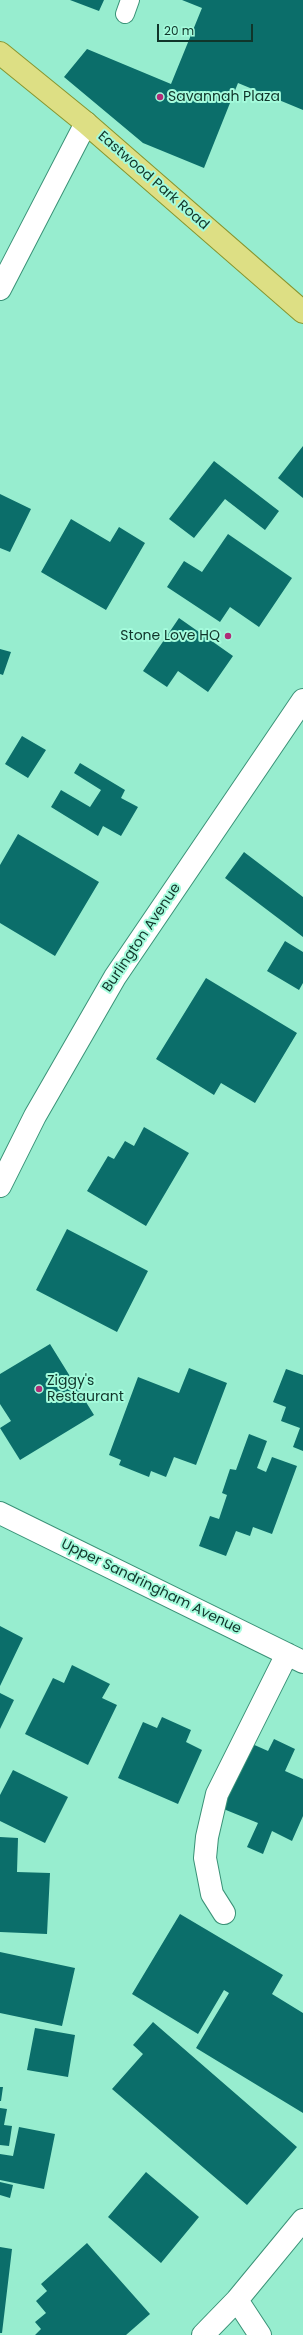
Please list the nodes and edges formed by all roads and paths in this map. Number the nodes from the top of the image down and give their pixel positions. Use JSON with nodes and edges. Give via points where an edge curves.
{"nodes":[{"id":1,"x":0,"y":53,"type":"edge"},
{"id":2,"x":86,"y":123,"type":"junction"},
{"id":3,"x":0,"y":289,"type":"edge"},
{"id":4,"x":303,"y":312,"type":"edge"},
{"id":5,"x":303,"y":700,"type":"edge"},
{"id":6,"x":0,"y":1186,"type":"edge"},
{"id":7,"x":0,"y":1513,"type":"edge"},
{"id":8,"x":295,"y":1658,"type":"edge"},
{"id":9,"x":224,"y":1913,"type":"dead end"},
{"id":10,"x":303,"y":2220,"type":"edge"},
{"id":11,"x":237,"y":2300,"type":"junction"},
{"id":12,"x":203,"y":2335,"type":"edge"},
{"id":13,"x":260,"y":2335,"type":"edge"}],
"edges":[{"from":1,"to":2,"type":"main road","name":"Eastwood Park Road"},
{"from":2,"to":3,"type":"street"},
{"from":2,"to":4,"type":"main road","name":"Eastwood Park Road"},
{"from":5,"to":6,"type":"street","name":"Burlington Avenue","via":[[115,977],[35,1116]]},
{"from":7,"to":8,"type":"street","name":"Upper Sandringham Avenue"},
{"from":8,"to":9,"type":"street","via":[[218,1794],[207,1837],[205,1858],[212,1894]]},
{"from":10,"to":11,"type":"street"},
{"from":11,"to":12,"type":"street"},
{"from":11,"to":13,"type":"street"}]}
